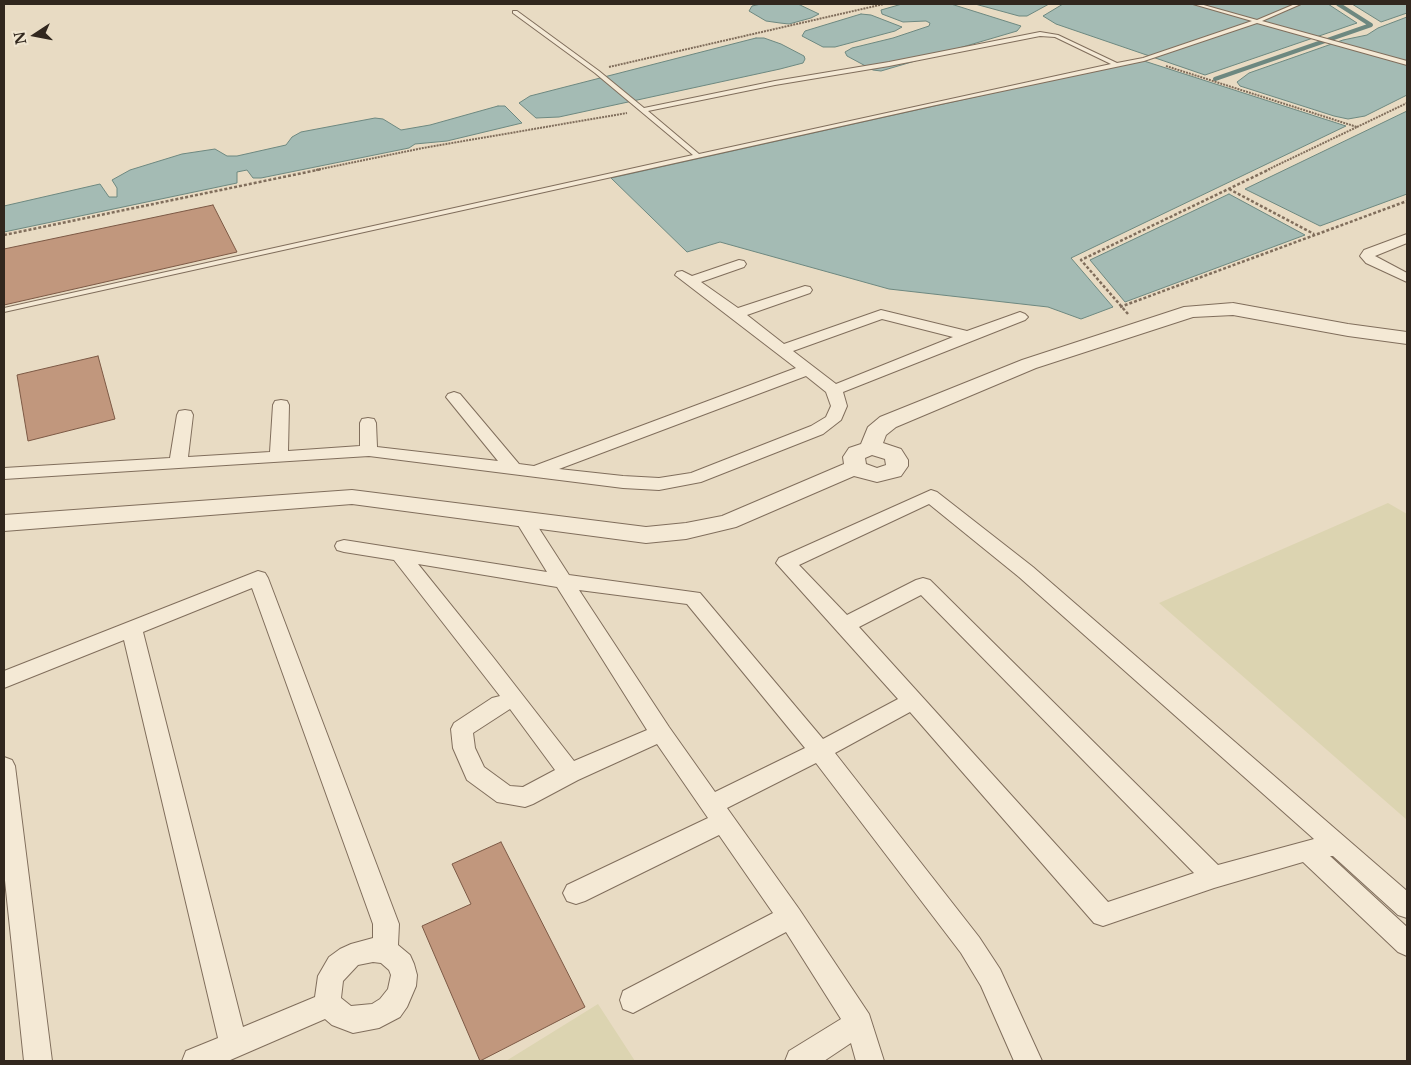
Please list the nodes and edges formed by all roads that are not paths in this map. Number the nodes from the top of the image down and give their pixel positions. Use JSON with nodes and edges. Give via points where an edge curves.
{"nodes":[{"id":1,"x":1195,"y":4,"type":"edge"},
{"id":2,"x":1299,"y":4,"type":"edge"},
{"id":3,"x":515,"y":12,"type":"dead end"},
{"id":4,"x":1258,"y":21,"type":"junction"},
{"id":5,"x":1407,"y":63,"type":"edge"},
{"id":6,"x":1117,"y":65,"type":"junction"},
{"id":7,"x":644,"y":110,"type":"junction"},
{"id":8,"x":698,"y":156,"type":"junction"},
{"id":9,"x":1407,"y":238,"type":"edge"},
{"id":10,"x":739,"y":264,"type":"dead end"},
{"id":11,"x":1407,"y":278,"type":"edge"},
{"id":12,"x":805,"y":290,"type":"dead end"},
{"id":13,"x":4,"y":310,"type":"edge"},
{"id":14,"x":736,"y":314,"type":"junction"},
{"id":15,"x":1020,"y":317,"type":"dead end"},
{"id":16,"x":968,"y":336,"type":"junction"},
{"id":17,"x":1407,"y":338,"type":"edge"},
{"id":18,"x":781,"y":350,"type":"junction"},
{"id":19,"x":806,"y":370,"type":"junction"},
{"id":20,"x":834,"y":390,"type":"junction"},
{"id":21,"x":454,"y":397,"type":"dead end"},
{"id":22,"x":281,"y":405,"type":"dead end"},
{"id":23,"x":185,"y":415,"type":"dead end"},
{"id":24,"x":368,"y":423,"type":"dead end"},
{"id":25,"x":870,"y":448,"type":"junction"},
{"id":26,"x":369,"y":451,"type":"junction"},
{"id":27,"x":280,"y":456,"type":"junction"},
{"id":28,"x":178,"y":463,"type":"junction"},
{"id":29,"x":856,"y":467,"type":"junction"},
{"id":30,"x":514,"y":469,"type":"junction"},
{"id":31,"x":536,"y":472,"type":"junction"},
{"id":32,"x":4,"y":474,"type":"edge"},
{"id":33,"x":524,"y":520,"type":"junction"},
{"id":34,"x":4,"y":523,"type":"edge"},
{"id":35,"x":344,"y":546,"type":"dead end"},
{"id":36,"x":400,"y":555,"type":"junction"},
{"id":37,"x":563,"y":581,"type":"junction"},
{"id":38,"x":845,"y":625,"type":"junction"},
{"id":39,"x":132,"y":629,"type":"junction"},
{"id":40,"x":4,"y":680,"type":"edge"},
{"id":41,"x":514,"y":698,"type":"junction"},
{"id":42,"x":912,"y":701,"type":"junction"},
{"id":43,"x":661,"y":733,"type":"junction"},
{"id":44,"x":820,"y":751,"type":"junction"},
{"id":45,"x":4,"y":766,"type":"edge"},
{"id":46,"x":570,"y":773,"type":"junction"},
{"id":47,"x":717,"y":813,"type":"junction"},
{"id":48,"x":1337,"y":845,"type":"junction"},
{"id":49,"x":1307,"y":850,"type":"junction"},
{"id":50,"x":1214,"y":877,"type":"junction"},
{"id":51,"x":576,"y":893,"type":"dead end"},
{"id":52,"x":1407,"y":907,"type":"edge"},
{"id":53,"x":790,"y":917,"type":"junction"},
{"id":54,"x":1407,"y":944,"type":"edge"},
{"id":55,"x":385,"y":951,"type":"junction"},
{"id":56,"x":633,"y":1000,"type":"dead end"},
{"id":57,"x":330,"y":1004,"type":"junction"},
{"id":58,"x":859,"y":1023,"type":"junction"},
{"id":59,"x":234,"y":1045,"type":"junction"},
{"id":60,"x":38,"y":1061,"type":"edge"},
{"id":61,"x":196,"y":1061,"type":"edge"},
{"id":62,"x":799,"y":1061,"type":"edge"},
{"id":63,"x":870,"y":1061,"type":"edge"},
{"id":64,"x":1028,"y":1061,"type":"edge"}],
"edges":[{"from":1,"to":4,"type":"lane"},
{"from":2,"to":4,"type":"lane"},
{"from":3,"to":7,"type":"lane"},
{"from":4,"to":5,"type":"lane"},
{"from":4,"to":6,"type":"lane"},
{"from":6,"to":7,"type":"lane","via":[[1056,36],[1040,34]]},
{"from":6,"to":8,"type":"lane"},
{"from":7,"to":8,"type":"lane"},
{"from":8,"to":13,"type":"lane"},
{"from":9,"to":11,"type":"street","via":[[1367,256]]},
{"from":10,"to":14,"type":"street","via":[[686,278]]},
{"from":12,"to":14,"type":"street"},
{"from":14,"to":18,"type":"street"},
{"from":15,"to":16,"type":"street"},
{"from":16,"to":18,"type":"street","via":[[881,314]]},
{"from":16,"to":20,"type":"street"},
{"from":17,"to":25,"type":"street","via":[[1233,309],[1191,311],[1029,364],[888,422],[876,432]]},
{"from":18,"to":19,"type":"street"},
{"from":19,"to":20,"type":"street"},
{"from":19,"to":31,"type":"street"},
{"from":20,"to":31,"type":"street","via":[[839,406],[833,420],[817,430],[695,478],[658,484]]},
{"from":21,"to":30,"type":"street"},
{"from":22,"to":27,"type":"street"},
{"from":23,"to":28,"type":"street"},
{"from":24,"to":26,"type":"street"},
{"from":25,"to":29,"type":"street","via":[[857,452]]},
{"from":25,"to":29,"type":"street","via":[[893,454],[897,466],[877,475]]},
{"from":26,"to":27,"type":"street"},
{"from":26,"to":30,"type":"street"},
{"from":27,"to":28,"type":"street"},
{"from":28,"to":32,"type":"street"},
{"from":29,"to":33,"type":"street","via":[[728,522],[686,531],[646,535]]},
{"from":30,"to":31,"type":"street"},
{"from":33,"to":34,"type":"street","via":[[352,497]]},
{"from":33,"to":37,"type":"street"},
{"from":35,"to":36,"type":"street"},
{"from":36,"to":37,"type":"street"},
{"from":36,"to":41,"type":"street"},
{"from":37,"to":43,"type":"street"},
{"from":37,"to":44,"type":"street","via":[[693,598]]},
{"from":38,"to":42,"type":"street"},
{"from":38,"to":48,"type":"street","via":[[786,563],[931,496],[1026,572]]},
{"from":38,"to":50,"type":"street","via":[[923,585]]},
{"from":39,"to":40,"type":"street"},
{"from":39,"to":55,"type":"street","via":[[258,578],[386,924]]},
{"from":39,"to":59,"type":"street"},
{"from":41,"to":46,"type":"street"},
{"from":41,"to":46,"type":"street","via":[[462,729],[464,748],[475,774],[506,795],[524,797]]},
{"from":42,"to":44,"type":"street"},
{"from":42,"to":50,"type":"street","via":[[1103,916]]},
{"from":43,"to":46,"type":"street"},
{"from":43,"to":47,"type":"street"},
{"from":44,"to":47,"type":"street"},
{"from":44,"to":64,"type":"street","via":[[970,945],[991,978]]},
{"from":45,"to":60,"type":"street"},
{"from":47,"to":51,"type":"street"},
{"from":47,"to":53,"type":"street"},
{"from":48,"to":49,"type":"street"},
{"from":48,"to":52,"type":"street"},
{"from":49,"to":50,"type":"street"},
{"from":49,"to":54,"type":"street"},
{"from":53,"to":56,"type":"street"},
{"from":53,"to":58,"type":"street"},
{"from":55,"to":57,"type":"street","via":[[360,952],[338,966],[328,988]]},
{"from":55,"to":57,"type":"street","via":[[401,964],[404,974],[401,992],[390,1008],[372,1017],[353,1020],[342,1016]]},
{"from":57,"to":59,"type":"street"},
{"from":58,"to":62,"type":"street"},
{"from":58,"to":63,"type":"street"},
{"from":59,"to":61,"type":"street"}]}
